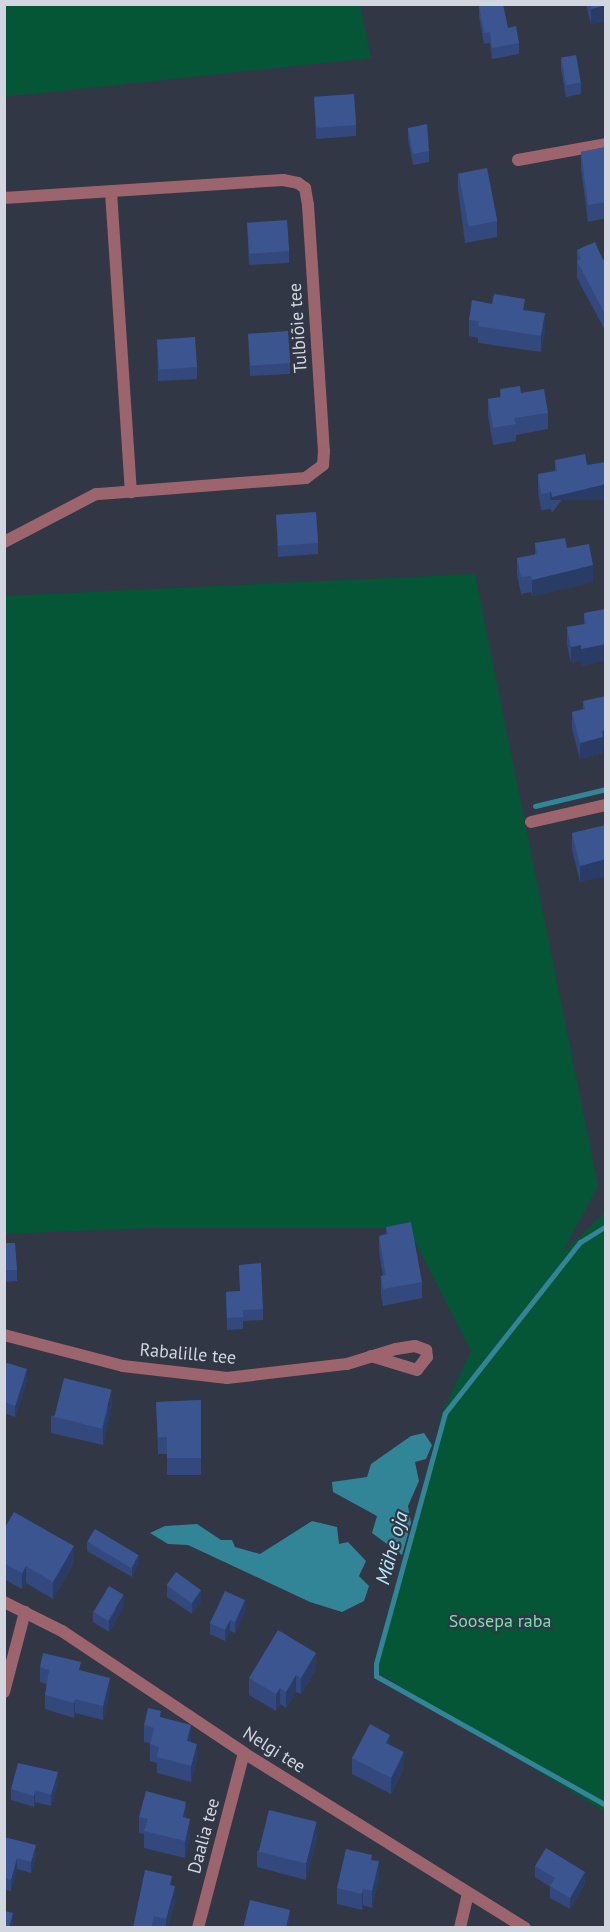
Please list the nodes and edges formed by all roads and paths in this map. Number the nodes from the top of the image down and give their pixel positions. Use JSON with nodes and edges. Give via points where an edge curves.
{"nodes":[{"id":1,"x":606,"y":144,"type":"edge"},
{"id":2,"x":518,"y":160,"type":"dead end"},
{"id":3,"x":111,"y":192,"type":"junction"},
{"id":4,"x":4,"y":198,"type":"edge"},
{"id":5,"x":130,"y":492,"type":"junction"},
{"id":6,"x":4,"y":543,"type":"edge"},
{"id":7,"x":606,"y":805,"type":"edge"},
{"id":8,"x":531,"y":822,"type":"dead end"},
{"id":9,"x":4,"y":1335,"type":"edge"},
{"id":10,"x":371,"y":1356,"type":"dead end"},
{"id":11,"x":4,"y":1602,"type":"edge"},
{"id":12,"x":25,"y":1611,"type":"junction"},
{"id":13,"x":4,"y":1692,"type":"edge"},
{"id":14,"x":244,"y":1753,"type":"junction"},
{"id":15,"x":468,"y":1893,"type":"junction"},
{"id":16,"x":198,"y":1928,"type":"edge"},
{"id":17,"x":460,"y":1928,"type":"edge"},
{"id":18,"x":525,"y":1928,"type":"edge"}],
"edges":[{"from":1,"to":2,"type":"street"},
{"from":3,"to":4,"type":"street","name":"Tulbiõie tee"},
{"from":3,"to":5,"type":"street"},
{"from":3,"to":5,"type":"street","name":"Tulbiõie tee","via":[[283,180],[305,188],[324,451],[323,465],[306,478]]},
{"from":5,"to":6,"type":"street","name":"Tulbiõie tee","via":[[80,499]]},
{"from":7,"to":8,"type":"street"},
{"from":9,"to":10,"type":"street","name":"Rabalille tee","via":[[123,1366],[227,1378],[347,1364]]},
{"from":11,"to":12,"type":"street","name":"Nelgi tee"},
{"from":12,"to":13,"type":"street"},
{"from":12,"to":14,"type":"street","name":"Nelgi tee","via":[[62,1631]]},
{"from":14,"to":15,"type":"street","name":"Nelgi tee"},
{"from":14,"to":16,"type":"street","name":"Daalia tee"},
{"from":15,"to":17,"type":"street"},
{"from":15,"to":18,"type":"street","name":"Nelgi tee"}]}
